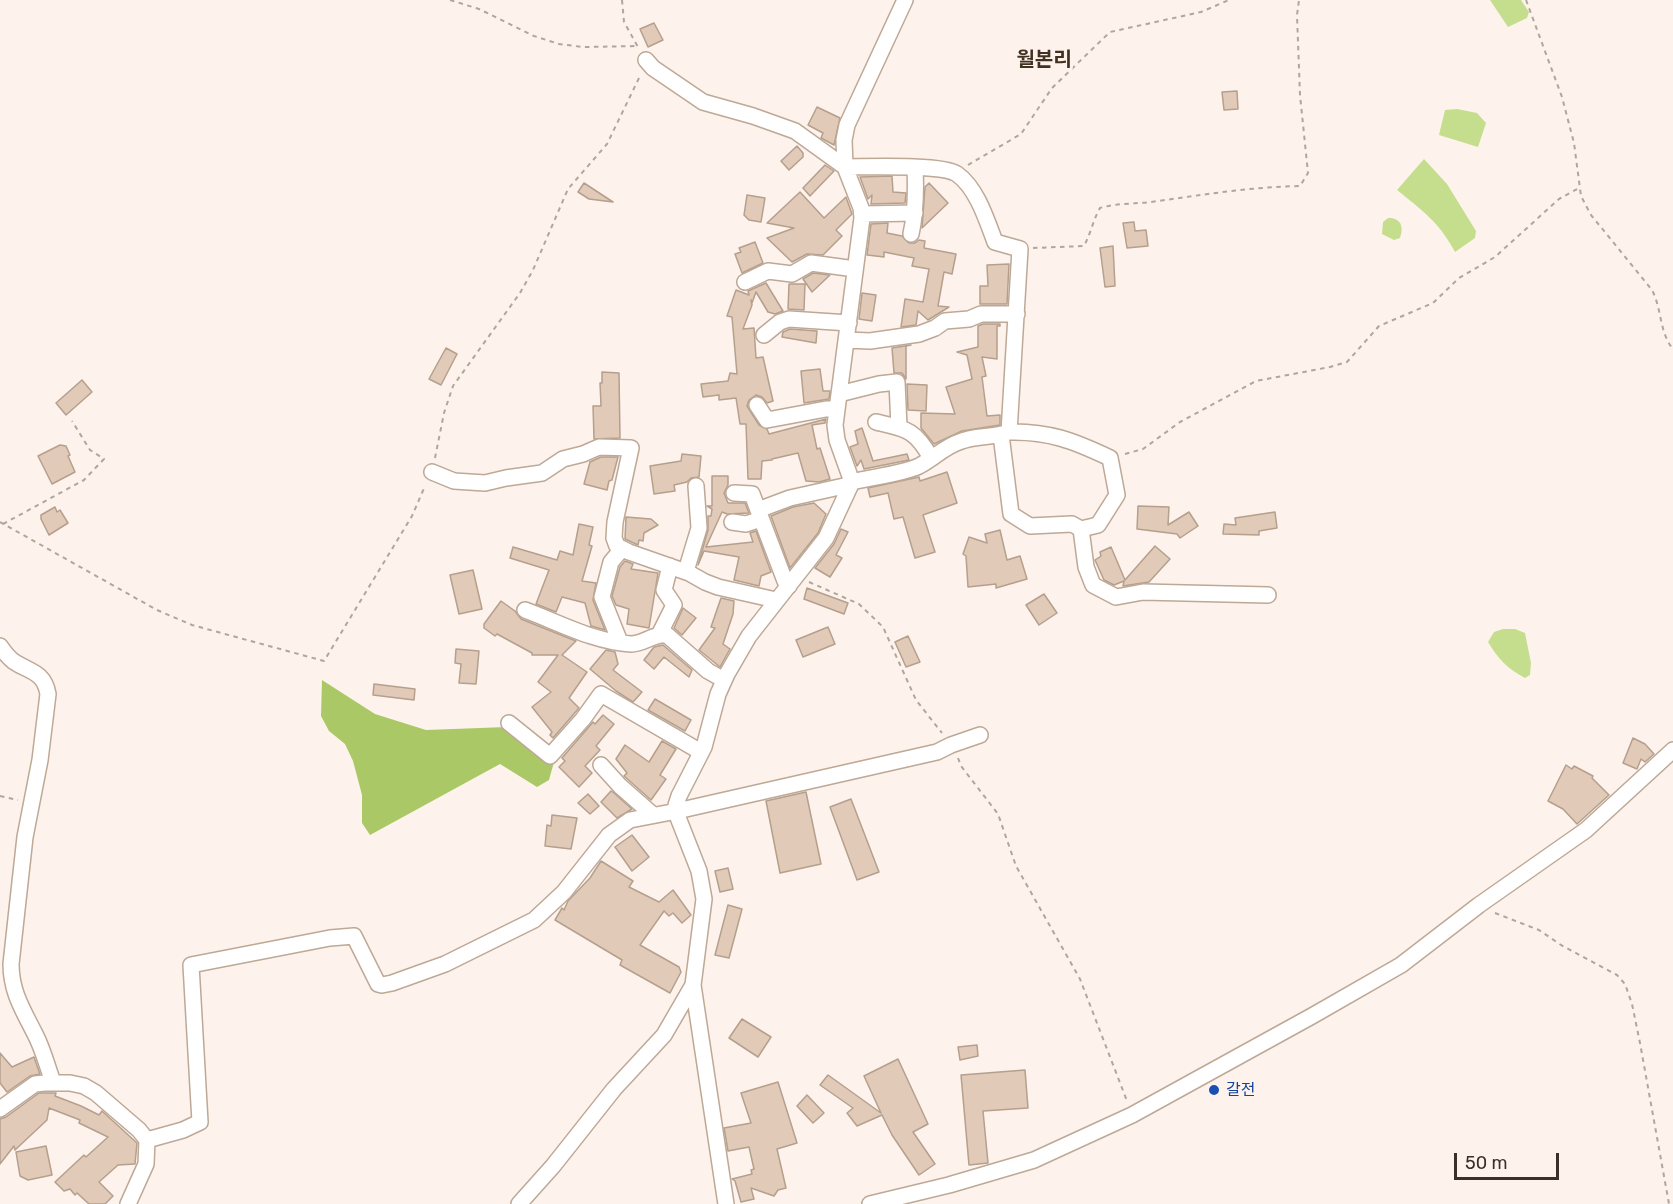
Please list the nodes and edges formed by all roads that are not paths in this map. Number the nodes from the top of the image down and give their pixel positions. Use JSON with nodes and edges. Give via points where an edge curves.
{"nodes":[{"id":1,"x":905,"y":0,"type":"edge"},
{"id":2,"x":646,"y":60,"type":"road end"},
{"id":3,"x":845,"y":167,"type":"junction"},
{"id":4,"x":915,"y":168,"type":"junction"},
{"id":5,"x":915,"y":213,"type":"junction"},
{"id":6,"x":862,"y":214,"type":"junction"},
{"id":7,"x":911,"y":234,"type":"dead end"},
{"id":8,"x":855,"y":269,"type":"junction"},
{"id":9,"x":746,"y":282,"type":"dead end"},
{"id":10,"x":1017,"y":314,"type":"junction"},
{"id":11,"x":849,"y":323,"type":"junction"},
{"id":12,"x":764,"y":335,"type":"dead end"},
{"id":13,"x":847,"y":340,"type":"junction"},
{"id":14,"x":838,"y":402,"type":"junction"},
{"id":15,"x":757,"y":405,"type":"dead end"},
{"id":16,"x":876,"y":422,"type":"dead end"},
{"id":17,"x":899,"y":427,"type":"junction"},
{"id":18,"x":1005,"y":434,"type":"junction"},
{"id":19,"x":931,"y":458,"type":"junction"},
{"id":20,"x":432,"y":472,"type":"road end"},
{"id":21,"x":850,"y":485,"type":"junction"},
{"id":22,"x":696,"y":486,"type":"dead end"},
{"id":23,"x":734,"y":493,"type":"dead end"},
{"id":24,"x":760,"y":515,"type":"junction"},
{"id":25,"x":732,"y":522,"type":"dead end"},
{"id":26,"x":1081,"y":529,"type":"junction"},
{"id":27,"x":622,"y":549,"type":"junction"},
{"id":28,"x":670,"y":566,"type":"junction"},
{"id":29,"x":686,"y":572,"type":"junction"},
{"id":30,"x":789,"y":586,"type":"junction"},
{"id":31,"x":1268,"y":595,"type":"dead end"},
{"id":32,"x":776,"y":600,"type":"junction"},
{"id":33,"x":525,"y":610,"type":"dead end"},
{"id":34,"x":659,"y":635,"type":"junction"},
{"id":35,"x":620,"y":642,"type":"junction"},
{"id":36,"x":0,"y":646,"type":"edge"},
{"id":37,"x":724,"y":680,"type":"junction"},
{"id":38,"x":509,"y":723,"type":"dead end"},
{"id":39,"x":980,"y":735,"type":"dead end"},
{"id":40,"x":1673,"y":750,"type":"edge"},
{"id":41,"x":701,"y":752,"type":"junction"},
{"id":42,"x":602,"y":765,"type":"dead end"},
{"id":43,"x":677,"y":811,"type":"junction"},
{"id":44,"x":653,"y":815,"type":"junction"},
{"id":45,"x":5,"y":966,"type":"edge"},
{"id":46,"x":693,"y":985,"type":"junction"},
{"id":47,"x":54,"y":1082,"type":"junction"},
{"id":48,"x":0,"y":1109,"type":"edge"},
{"id":49,"x":147,"y":1140,"type":"junction"},
{"id":50,"x":128,"y":1204,"type":"edge"},
{"id":51,"x":519,"y":1204,"type":"edge"},
{"id":52,"x":726,"y":1204,"type":"edge"},
{"id":53,"x":870,"y":1204,"type":"edge"}],
"edges":[{"from":1,"to":3,"type":"street","via":[[848,125]]},
{"from":2,"to":3,"type":"street","via":[[703,102],[795,131]]},
{"from":3,"to":4,"type":"street"},
{"from":3,"to":6,"type":"street"},
{"from":4,"to":5,"type":"street"},
{"from":4,"to":10,"type":"street","via":[[956,173],[981,207],[995,242],[1020,249]]},
{"from":5,"to":6,"type":"street"},
{"from":5,"to":7,"type":"street"},
{"from":6,"to":8,"type":"street"},
{"from":8,"to":9,"type":"street","via":[[811,263],[792,274],[768,271]]},
{"from":8,"to":11,"type":"street"},
{"from":10,"to":13,"type":"street","via":[[981,314],[945,321],[919,334]]},
{"from":10,"to":18,"type":"street"},
{"from":11,"to":12,"type":"street","via":[[789,319],[780,321]]},
{"from":11,"to":13,"type":"street"},
{"from":13,"to":14,"type":"street"},
{"from":14,"to":15,"type":"street","via":[[826,409],[767,420]]},
{"from":14,"to":17,"type":"street","via":[[879,384],[897,382]]},
{"from":14,"to":21,"type":"street","via":[[837,440]]},
{"from":16,"to":17,"type":"street"},
{"from":17,"to":19,"type":"street","via":[[917,437]]},
{"from":18,"to":19,"type":"street","via":[[960,441]]},
{"from":18,"to":26,"type":"street","via":[[1011,514],[1030,526],[1072,524]]},
{"from":18,"to":26,"type":"street","via":[[1034,431],[1079,443],[1110,458],[1117,495],[1098,525]]},
{"from":19,"to":21,"type":"street","via":[[918,466]]},
{"from":20,"to":27,"type":"street","via":[[454,481],[485,483],[542,473],[563,459],[599,447],[631,448],[615,522],[614,538]]},
{"from":21,"to":24,"type":"street","via":[[790,498]]},
{"from":21,"to":30,"type":"street","via":[[826,538]]},
{"from":22,"to":29,"type":"street","via":[[699,528]]},
{"from":23,"to":24,"type":"street","via":[[752,494]]},
{"from":24,"to":25,"type":"street","via":[[746,524]]},
{"from":24,"to":30,"type":"street"},
{"from":26,"to":31,"type":"street","via":[[1086,567],[1093,585],[1116,597],[1143,592]]},
{"from":27,"to":28,"type":"street"},
{"from":27,"to":35,"type":"street","via":[[611,562],[602,597]]},
{"from":28,"to":29,"type":"street"},
{"from":28,"to":34,"type":"street","via":[[664,590],[674,604]]},
{"from":29,"to":32,"type":"street","via":[[718,587]]},
{"from":30,"to":32,"type":"street"},
{"from":32,"to":37,"type":"street","via":[[749,636]]},
{"from":33,"to":35,"type":"street","via":[[588,636]]},
{"from":34,"to":35,"type":"street","via":[[634,644]]},
{"from":34,"to":37,"type":"street","via":[[666,635]]},
{"from":36,"to":45,"type":"street","via":[[15,663],[40,676],[48,694]]},
{"from":37,"to":41,"type":"street"},
{"from":38,"to":41,"type":"street","via":[[550,756],[601,694]]},
{"from":39,"to":43,"type":"street","via":[[937,752]]},
{"from":40,"to":53,"type":"street","via":[[1586,830],[1401,965],[1312,1016],[1132,1114],[1034,1160]]},
{"from":41,"to":43,"type":"street","via":[[679,796]]},
{"from":42,"to":44,"type":"street"},
{"from":43,"to":44,"type":"street"},
{"from":43,"to":46,"type":"street","via":[[699,872],[704,900]]},
{"from":44,"to":49,"type":"street","via":[[616,828],[564,892],[534,920],[393,983],[378,984],[354,936],[191,965],[200,1122]]},
{"from":45,"to":47,"type":"street"},
{"from":46,"to":51,"type":"street","via":[[664,1035]]},
{"from":46,"to":52,"type":"street"},
{"from":47,"to":48,"type":"street","via":[[35,1084]]},
{"from":47,"to":49,"type":"street","via":[[84,1086],[96,1093]]},
{"from":49,"to":50,"type":"street","via":[[146,1164]]}]}
